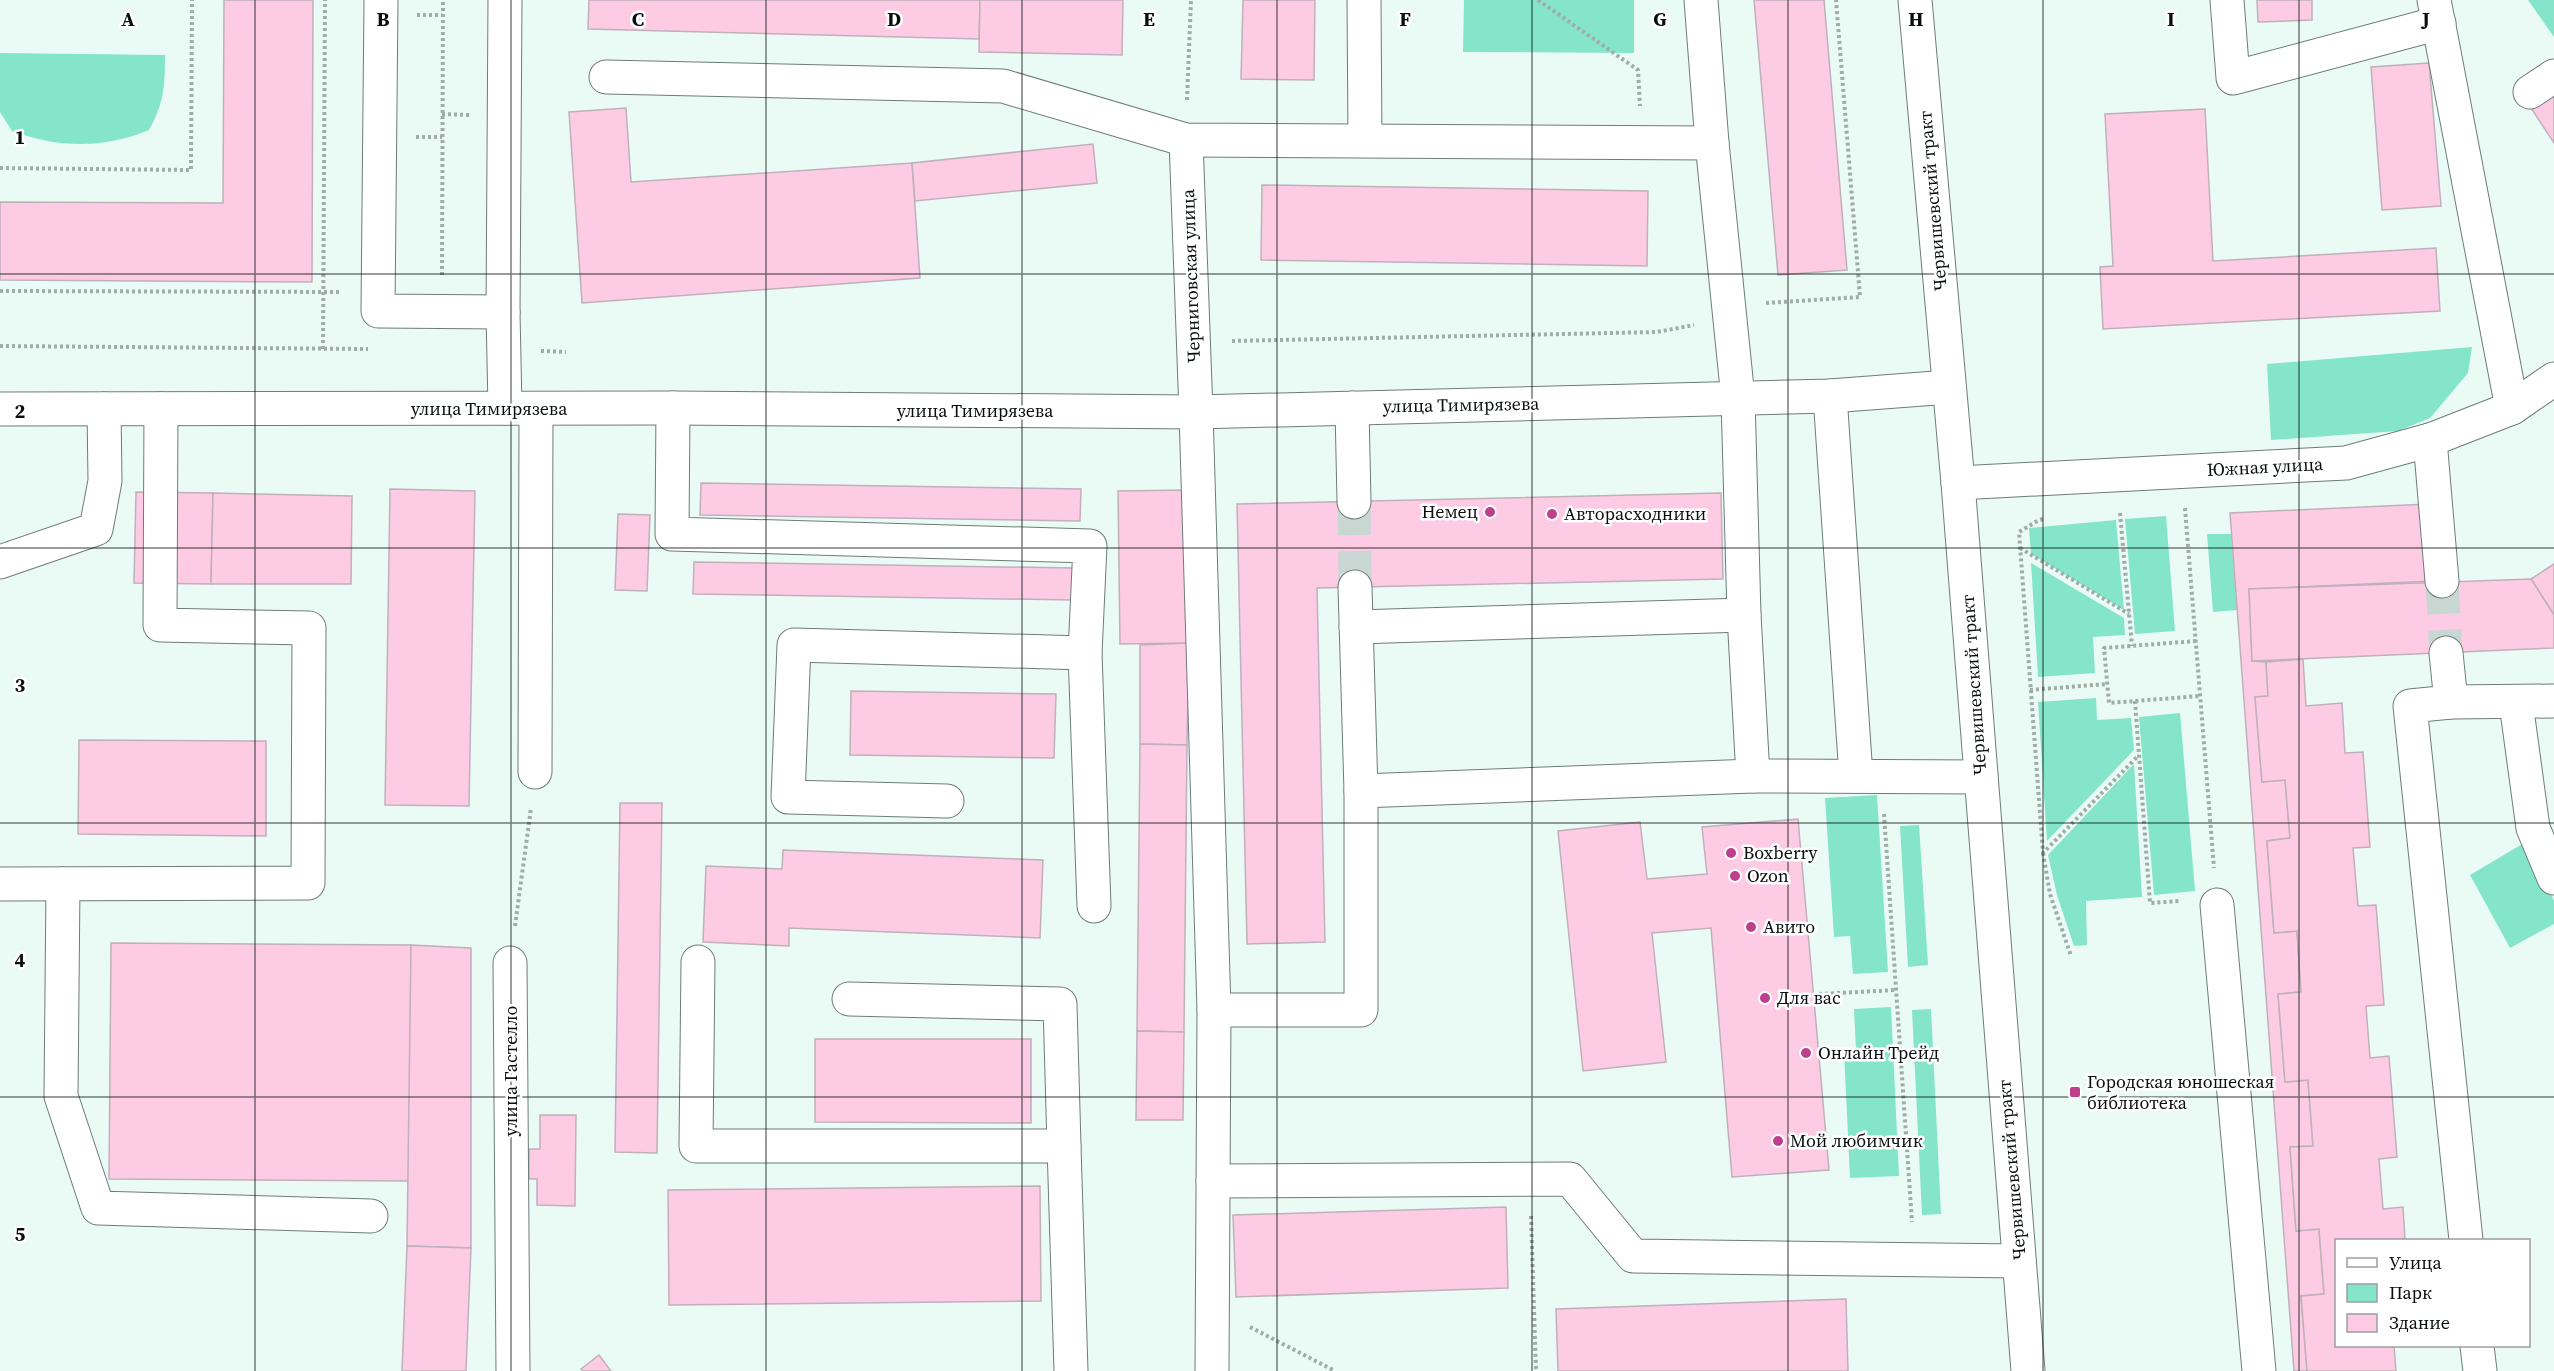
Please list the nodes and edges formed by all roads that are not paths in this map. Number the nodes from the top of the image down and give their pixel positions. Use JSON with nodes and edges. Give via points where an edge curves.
{"nodes":[{"id":1,"x":381,"y":0,"type":"edge"},
{"id":2,"x":505,"y":0,"type":"edge"},
{"id":3,"x":1364,"y":0,"type":"edge"},
{"id":4,"x":1701,"y":0,"type":"edge"},
{"id":5,"x":1915,"y":0,"type":"edge"},
{"id":6,"x":2227,"y":0,"type":"edge"},
{"id":7,"x":2436,"y":11,"type":"edge"},
{"id":8,"x":606,"y":77,"type":"dead end"},
{"id":9,"x":1186,"y":140,"type":"junction"},
{"id":10,"x":1365,"y":140,"type":"junction"},
{"id":11,"x":1712,"y":143,"type":"junction"},
{"id":12,"x":503,"y":312,"type":"junction"},
{"id":13,"x":2554,"y":379,"type":"edge"},
{"id":14,"x":1949,"y":387,"type":"junction"},
{"id":15,"x":1830,"y":396,"type":"junction"},
{"id":16,"x":1738,"y":398,"type":"junction"},
{"id":17,"x":673,"y":408,"type":"junction"},
{"id":18,"x":1352,"y":408,"type":"junction"},
{"id":19,"x":2512,"y":408,"type":"junction"},
{"id":20,"x":0,"y":409,"type":"edge"},
{"id":21,"x":104,"y":409,"type":"junction"},
{"id":22,"x":161,"y":409,"type":"junction"},
{"id":23,"x":521,"y":409,"type":"junction"},
{"id":24,"x":1196,"y":412,"type":"junction"},
{"id":25,"x":2430,"y":440,"type":"junction"},
{"id":26,"x":1958,"y":483,"type":"junction"},
{"id":27,"x":1353,"y":502,"type":"tunnel mouth"},
{"id":28,"x":0,"y":562,"type":"edge"},
{"id":29,"x":2442,"y":581,"type":"tunnel mouth"},
{"id":30,"x":1355,"y":587,"type":"tunnel mouth"},
{"id":31,"x":1744,"y":615,"type":"junction"},
{"id":32,"x":1356,"y":627,"type":"junction"},
{"id":33,"x":1086,"y":653,"type":"junction"},
{"id":34,"x":2446,"y":653,"type":"tunnel mouth"},
{"id":35,"x":2554,"y":701,"type":"edge"},
{"id":36,"x":2451,"y":702,"type":"junction"},
{"id":37,"x":2516,"y":703,"type":"junction"},
{"id":38,"x":535,"y":772,"type":"road end"},
{"id":39,"x":1753,"y":776,"type":"junction"},
{"id":40,"x":1869,"y":776,"type":"junction"},
{"id":41,"x":1981,"y":777,"type":"junction"},
{"id":42,"x":1360,"y":791,"type":"junction"},
{"id":43,"x":947,"y":801,"type":"dead end"},
{"id":44,"x":2554,"y":878,"type":"edge"},
{"id":45,"x":0,"y":884,"type":"edge"},
{"id":46,"x":63,"y":884,"type":"junction"},
{"id":47,"x":2217,"y":901,"type":"road end"},
{"id":48,"x":1094,"y":906,"type":"dead end"},
{"id":49,"x":698,"y":962,"type":"dead end"},
{"id":50,"x":510,"y":963,"type":"road end"},
{"id":51,"x":849,"y":999,"type":"dead end"},
{"id":52,"x":1214,"y":1010,"type":"junction"},
{"id":53,"x":1064,"y":1146,"type":"junction"},
{"id":54,"x":1213,"y":1181,"type":"junction"},
{"id":55,"x":372,"y":1216,"type":"dead end"},
{"id":56,"x":2466,"y":1239,"type":"edge"},
{"id":57,"x":2019,"y":1261,"type":"junction"},
{"id":58,"x":2477,"y":1347,"type":"edge"},
{"id":59,"x":513,"y":1371,"type":"edge"},
{"id":60,"x":1071,"y":1371,"type":"edge"},
{"id":61,"x":1212,"y":1371,"type":"edge"},
{"id":62,"x":2028,"y":1371,"type":"edge"},
{"id":63,"x":2259,"y":1371,"type":"edge"},
{"id":64,"x":2480,"y":1371,"type":"edge"}],
"edges":[{"from":1,"to":12,"type":"street","via":[[378,310]]},
{"from":2,"to":12,"type":"street"},
{"from":3,"to":10,"type":"street"},
{"from":4,"to":11,"type":"street"},
{"from":5,"to":14,"type":"street","name":"Червишевский тракт"},
{"from":6,"to":7,"type":"street","via":[[2233,78]]},
{"from":7,"to":19,"type":"street"},
{"from":8,"to":9,"type":"street","via":[[1003,86]]},
{"from":9,"to":10,"type":"street"},
{"from":9,"to":24,"type":"street","name":"Черниговская улица"},
{"from":10,"to":11,"type":"street"},
{"from":11,"to":16,"type":"street"},
{"from":12,"to":23,"type":"street","via":[[504,351]]},
{"from":13,"to":19,"type":"street","name":"Южная улица"},
{"from":14,"to":15,"type":"street","name":"улица Тимирязева"},
{"from":14,"to":26,"type":"street","name":"Червишевский тракт"},
{"from":15,"to":16,"type":"street","name":"улица Тимирязева"},
{"from":15,"to":40,"type":"street"},
{"from":16,"to":18,"type":"street","name":"улица Тимирязева"},
{"from":16,"to":31,"type":"street"},
{"from":17,"to":23,"type":"street","name":"улица Тимирязева"},
{"from":17,"to":24,"type":"street","name":"улица Тимирязева"},
{"from":17,"to":33,"type":"street","via":[[672,534],[1090,546]]},
{"from":18,"to":24,"type":"street","name":"улица Тимирязева"},
{"from":18,"to":27,"type":"street"},
{"from":19,"to":25,"type":"street","name":"Южная улица"},
{"from":20,"to":21,"type":"street","name":"улица Тимирязева"},
{"from":21,"to":22,"type":"street","name":"улица Тимирязева"},
{"from":21,"to":28,"type":"street","via":[[105,480],[96,529]]},
{"from":22,"to":23,"type":"street","name":"улица Тимирязева"},
{"from":22,"to":46,"type":"street","via":[[160,625],[309,628],[308,883]]},
{"from":23,"to":38,"type":"street"},
{"from":24,"to":52,"type":"street","name":"Черниговская улица"},
{"from":25,"to":26,"type":"street","name":"Южная улица","via":[[2346,463]]},
{"from":25,"to":29,"type":"street"},
{"from":26,"to":41,"type":"street","name":"Червишевский тракт"},
{"from":30,"to":32,"type":"street"},
{"from":31,"to":32,"type":"street"},
{"from":31,"to":39,"type":"street"},
{"from":32,"to":42,"type":"street"},
{"from":33,"to":43,"type":"street","via":[[794,645],[788,797]]},
{"from":33,"to":48,"type":"street"},
{"from":34,"to":36,"type":"street"},
{"from":35,"to":37,"type":"street"},
{"from":36,"to":37,"type":"street"},
{"from":36,"to":56,"type":"street","via":[[2410,706]]},
{"from":37,"to":44,"type":"street","via":[[2533,828]]},
{"from":39,"to":40,"type":"street"},
{"from":39,"to":42,"type":"street"},
{"from":40,"to":41,"type":"street"},
{"from":41,"to":57,"type":"street","name":"Червишевский тракт"},
{"from":42,"to":52,"type":"street","via":[[1361,1010]]},
{"from":45,"to":46,"type":"street"},
{"from":46,"to":55,"type":"street","via":[[61,1096],[98,1208]]},
{"from":47,"to":63,"type":"street"},
{"from":49,"to":53,"type":"street","via":[[696,1146]]},
{"from":50,"to":59,"type":"street","name":"улица Гастелло"},
{"from":51,"to":53,"type":"street","via":[[1060,1004]]},
{"from":52,"to":54,"type":"street","name":"Черниговская улица"},
{"from":53,"to":60,"type":"street"},
{"from":54,"to":57,"type":"street","via":[[1570,1179],[1633,1256]]},
{"from":54,"to":61,"type":"street","name":"Черниговская улица"},
{"from":57,"to":62,"type":"street","name":"Червишевский тракт"},
{"from":58,"to":64,"type":"street"}]}
